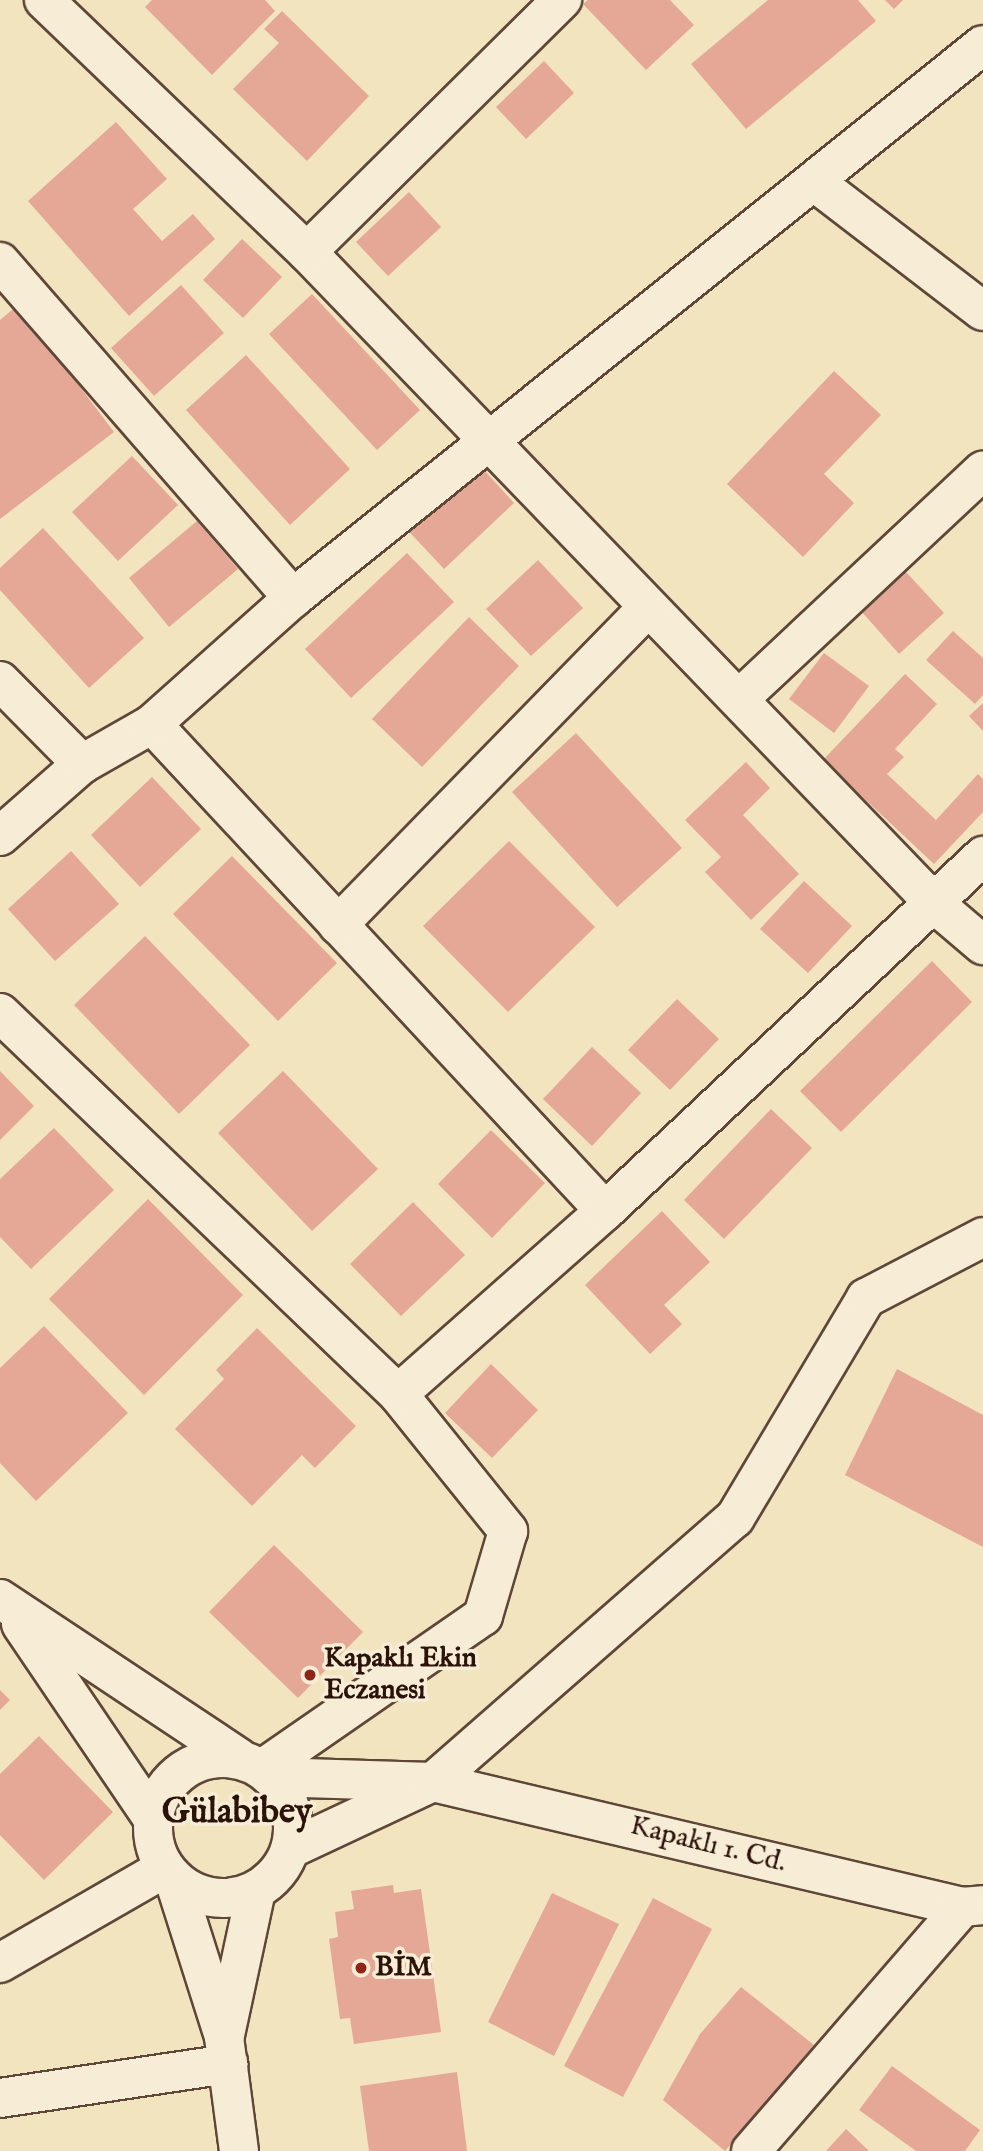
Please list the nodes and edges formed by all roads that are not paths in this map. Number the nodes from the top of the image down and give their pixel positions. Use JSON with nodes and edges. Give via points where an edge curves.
{"nodes":[{"id":1,"x":562,"y":0,"type":"edge"},
{"id":2,"x":65,"y":7,"type":"edge"},
{"id":3,"x":983,"y":45,"type":"edge"},
{"id":4,"x":817,"y":183,"type":"junction"},
{"id":5,"x":307,"y":252,"type":"junction"},
{"id":6,"x":0,"y":262,"type":"edge"},
{"id":7,"x":983,"y":311,"type":"edge"},
{"id":8,"x":491,"y":439,"type":"junction"},
{"id":9,"x":983,"y":471,"type":"edge"},
{"id":10,"x":293,"y":598,"type":"junction"},
{"id":11,"x":647,"y":608,"type":"junction"},
{"id":12,"x":0,"y":681,"type":"edge"},
{"id":13,"x":740,"y":698,"type":"junction"},
{"id":14,"x":152,"y":724,"type":"junction"},
{"id":15,"x":82,"y":764,"type":"junction"},
{"id":16,"x":0,"y":836,"type":"edge"},
{"id":17,"x":983,"y":856,"type":"edge"},
{"id":18,"x":936,"y":905,"type":"junction"},
{"id":19,"x":338,"y":925,"type":"junction"},
{"id":20,"x":983,"y":945,"type":"edge"},
{"id":21,"x":0,"y":1013,"type":"edge"},
{"id":22,"x":606,"y":1211,"type":"junction"},
{"id":23,"x":983,"y":1237,"type":"edge"},
{"id":24,"x":398,"y":1394,"type":"junction"},
{"id":25,"x":6,"y":1605,"type":"edge"},
{"id":26,"x":257,"y":1768,"type":"junction"},
{"id":27,"x":433,"y":1782,"type":"junction"},
{"id":28,"x":153,"y":1819,"type":"junction"},
{"id":29,"x":292,"y":1847,"type":"junction"},
{"id":30,"x":170,"y":1874,"type":"junction"},
{"id":31,"x":256,"y":1891,"type":"junction"},
{"id":32,"x":973,"y":1906,"type":"edge"},
{"id":33,"x":0,"y":1964,"type":"edge"},
{"id":34,"x":226,"y":2050,"type":"junction"},
{"id":35,"x":0,"y":2098,"type":"edge"},
{"id":36,"x":239,"y":2151,"type":"edge"},
{"id":37,"x":751,"y":2151,"type":"edge"}],
"edges":[{"from":1,"to":5,"type":"street"},
{"from":2,"to":5,"type":"street"},
{"from":3,"to":4,"type":"street"},
{"from":4,"to":7,"type":"street"},
{"from":4,"to":8,"type":"street"},
{"from":5,"to":8,"type":"street"},
{"from":6,"to":10,"type":"street"},
{"from":8,"to":10,"type":"street"},
{"from":8,"to":11,"type":"street"},
{"from":9,"to":13,"type":"street"},
{"from":10,"to":14,"type":"street"},
{"from":11,"to":13,"type":"street"},
{"from":11,"to":19,"type":"street"},
{"from":12,"to":15,"type":"street"},
{"from":13,"to":18,"type":"street"},
{"from":14,"to":15,"type":"street"},
{"from":14,"to":19,"type":"street"},
{"from":15,"to":16,"type":"street"},
{"from":17,"to":18,"type":"street"},
{"from":18,"to":20,"type":"street"},
{"from":18,"to":22,"type":"street"},
{"from":19,"to":22,"type":"street"},
{"from":21,"to":24,"type":"street"},
{"from":22,"to":24,"type":"street"},
{"from":23,"to":27,"type":"street","via":[[866,1298],[734,1518]]},
{"from":24,"to":26,"type":"street","via":[[508,1531],[483,1616]]},
{"from":25,"to":26,"type":"street"},
{"from":25,"to":28,"type":"street"},
{"from":26,"to":27,"type":"street","name":"Kapaklı 1. Cd."},
{"from":26,"to":28,"type":"street","via":[[209,1758],[182,1770],[163,1792]]},
{"from":26,"to":29,"type":"street","via":[[285,1791],[294,1818]]},
{"from":27,"to":29,"type":"street"},
{"from":27,"to":32,"type":"street","name":"Kapaklı 1. Cd."},
{"from":28,"to":30,"type":"street","via":[[154,1841]]},
{"from":29,"to":31,"type":"street","via":[[279,1873]]},
{"from":30,"to":31,"type":"street","via":[[198,1895],[227,1899]]},
{"from":30,"to":33,"type":"street"},
{"from":30,"to":34,"type":"street"},
{"from":31,"to":34,"type":"street"},
{"from":32,"to":37,"type":"street"},
{"from":34,"to":35,"type":"street"},
{"from":34,"to":36,"type":"street"}]}
